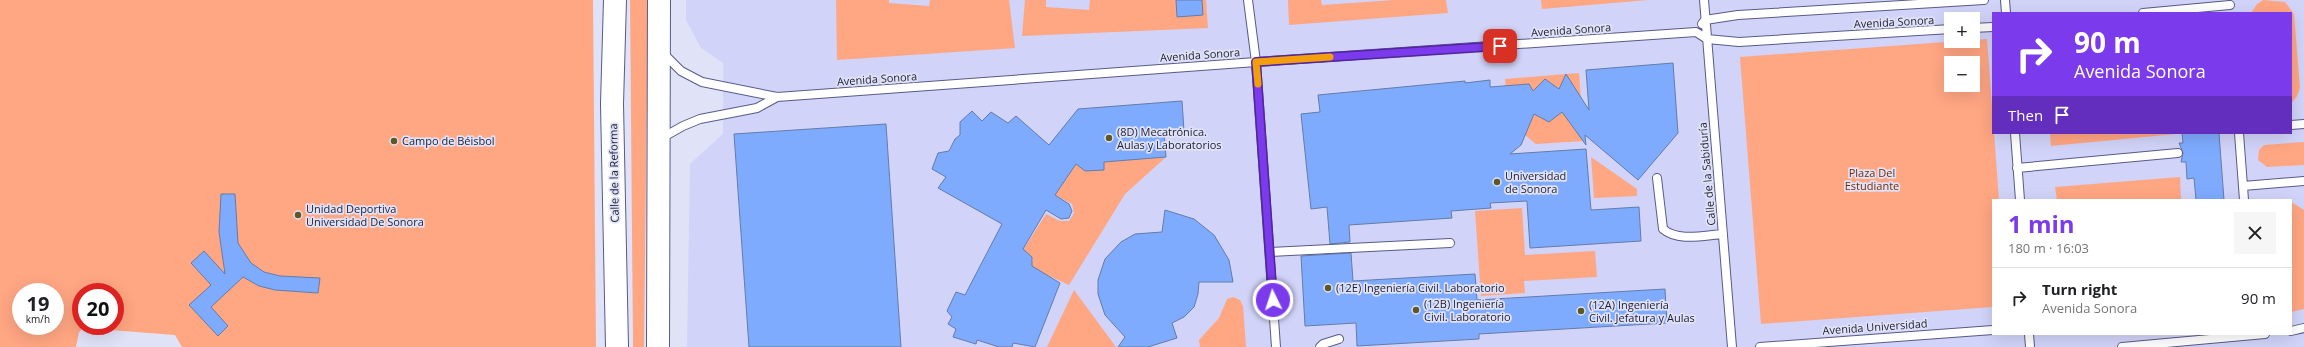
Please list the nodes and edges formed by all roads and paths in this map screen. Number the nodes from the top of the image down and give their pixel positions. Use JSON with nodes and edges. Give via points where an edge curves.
{"nodes":[{"id":1,"x":615,"y":0,"type":"edge"},
{"id":2,"x":659,"y":0,"type":"edge"},
{"id":3,"x":1248,"y":0,"type":"edge"},
{"id":4,"x":1704,"y":0,"type":"edge"},
{"id":5,"x":1984,"y":0,"type":"edge"},
{"id":6,"x":2005,"y":0,"type":"edge"},
{"id":7,"x":2231,"y":4,"type":"edge"},
{"id":8,"x":2006,"y":12,"type":"edge"},
{"id":9,"x":2153,"y":12,"type":"edge"},
{"id":10,"x":1705,"y":20,"type":"junction"},
{"id":11,"x":1992,"y":27,"type":"edge"},
{"id":12,"x":1980,"y":28,"type":"edge"},
{"id":13,"x":1944,"y":30,"type":"edge"},
{"id":14,"x":1696,"y":32,"type":"junction"},
{"id":15,"x":1707,"y":39,"type":"junction"},
{"id":16,"x":658,"y":49,"type":"junction"},
{"id":17,"x":1256,"y":62,"type":"junction"},
{"id":18,"x":777,"y":97,"type":"junction"},
{"id":19,"x":2304,"y":124,"type":"edge"},
{"id":20,"x":2292,"y":125,"type":"edge"},
{"id":21,"x":2015,"y":134,"type":"edge"},
{"id":22,"x":2239,"y":134,"type":"edge"},
{"id":23,"x":658,"y":141,"type":"junction"},
{"id":24,"x":2178,"y":153,"type":"dead end"},
{"id":25,"x":2018,"y":168,"type":"junction"},
{"id":26,"x":1657,"y":178,"type":"dead end"},
{"id":27,"x":2304,"y":182,"type":"edge"},
{"id":28,"x":2243,"y":186,"type":"junction"},
{"id":29,"x":2020,"y":199,"type":"edge"},
{"id":30,"x":2244,"y":199,"type":"edge"},
{"id":31,"x":1723,"y":234,"type":"junction"},
{"id":32,"x":1450,"y":243,"type":"dead end"},
{"id":33,"x":1270,"y":252,"type":"junction"},
{"id":34,"x":2304,"y":328,"type":"edge"},
{"id":35,"x":1992,"y":330,"type":"edge"},
{"id":36,"x":2292,"y":331,"type":"edge"},
{"id":37,"x":2029,"y":335,"type":"edge"},
{"id":38,"x":2254,"y":335,"type":"edge"},
{"id":39,"x":1339,"y":339,"type":"dead end"},
{"id":40,"x":618,"y":347,"type":"edge"},
{"id":41,"x":658,"y":347,"type":"edge"},
{"id":42,"x":1276,"y":347,"type":"edge"},
{"id":43,"x":1320,"y":347,"type":"edge"},
{"id":44,"x":1732,"y":347,"type":"edge"},
{"id":45,"x":1760,"y":347,"type":"edge"},
{"id":46,"x":2030,"y":347,"type":"edge"},
{"id":47,"x":2122,"y":347,"type":"edge"}],
"edges":[{"from":1,"to":40,"type":"main road","name":"Calle de la Reforma","via":[[612,104]]},
{"from":2,"to":16,"type":"main road"},
{"from":3,"to":17,"type":"lane"},
{"from":4,"to":10,"type":"lane","name":"Calle de la Sabiduría"},
{"from":5,"to":10,"type":"lane","name":"Avenida Sonora","via":[[1752,14]]},
{"from":6,"to":8,"type":"lane"},
{"from":7,"to":9,"type":"lane"},
{"from":10,"to":14,"type":"lane"},
{"from":10,"to":15,"type":"lane","name":"Calle de la Sabiduría"},
{"from":11,"to":12,"type":"lane"},
{"from":13,"to":15,"type":"lane","name":"Avenida Sonora","via":[[1739,42]]},
{"from":14,"to":15,"type":"lane","name":"Avenida Sonora"},
{"from":14,"to":17,"type":"lane","name":"Avenida Sonora"},
{"from":15,"to":31,"type":"lane","name":"Calle de la Sabiduría"},
{"from":16,"to":18,"type":"lane","name":"Avenida Sonora","via":[[681,70],[702,82]]},
{"from":16,"to":23,"type":"main road"},
{"from":17,"to":18,"type":"lane","name":"Avenida Sonora"},
{"from":17,"to":33,"type":"lane"},
{"from":18,"to":23,"type":"lane","name":"Avenida Sonora","via":[[757,108],[700,119]]},
{"from":19,"to":20,"type":"lane"},
{"from":21,"to":25,"type":"lane"},
{"from":22,"to":28,"type":"lane"},
{"from":23,"to":41,"type":"main road"},
{"from":24,"to":25,"type":"lane"},
{"from":25,"to":29,"type":"lane"},
{"from":26,"to":31,"type":"lane","via":[[1663,229],[1677,236]]},
{"from":27,"to":28,"type":"lane"},
{"from":28,"to":30,"type":"lane"},
{"from":31,"to":44,"type":"lane","name":"Calle de la Sabiduría"},
{"from":32,"to":33,"type":"lane"},
{"from":33,"to":42,"type":"lane"},
{"from":34,"to":36,"type":"lane"},
{"from":35,"to":45,"type":"lane","name":"Avenida Universidad"},
{"from":37,"to":46,"type":"lane"},
{"from":38,"to":47,"type":"lane"},
{"from":39,"to":43,"type":"lane"}]}
